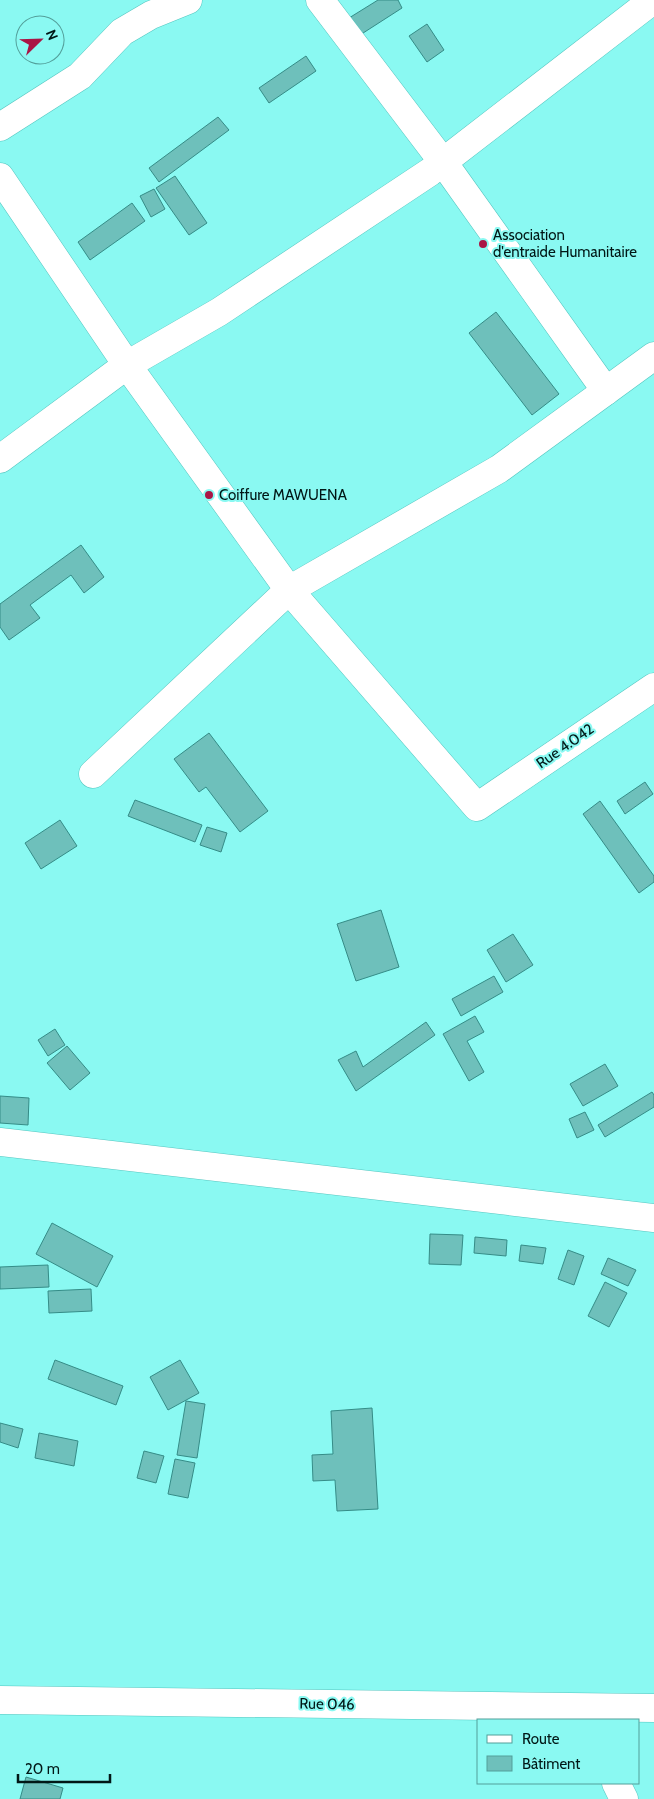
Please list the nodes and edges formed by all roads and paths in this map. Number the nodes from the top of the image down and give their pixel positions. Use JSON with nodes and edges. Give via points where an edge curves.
{"nodes":[{"id":1,"x":188,"y":0,"type":"edge"},
{"id":2,"x":320,"y":0,"type":"edge"},
{"id":3,"x":654,"y":0,"type":"edge"},
{"id":4,"x":0,"y":127,"type":"edge"},
{"id":5,"x":443,"y":162,"type":"junction"},
{"id":6,"x":0,"y":177,"type":"edge"},
{"id":7,"x":654,"y":356,"type":"edge"},
{"id":8,"x":127,"y":365,"type":"junction"},
{"id":9,"x":606,"y":391,"type":"junction"},
{"id":10,"x":0,"y":459,"type":"edge"},
{"id":11,"x":289,"y":590,"type":"junction"},
{"id":12,"x":654,"y":686,"type":"edge"},
{"id":13,"x":93,"y":774,"type":"dead end"},
{"id":14,"x":0,"y":1142,"type":"edge"},
{"id":15,"x":654,"y":1218,"type":"edge"},
{"id":16,"x":0,"y":1700,"type":"edge"},
{"id":17,"x":654,"y":1708,"type":"edge"},
{"id":18,"x":580,"y":1713,"type":"edge"},
{"id":19,"x":616,"y":1784,"type":"edge"},
{"id":20,"x":624,"y":1799,"type":"edge"}],
"edges":[{"from":1,"to":4,"type":"street","via":[[151,15],[122,32],[80,76]]},
{"from":2,"to":5,"type":"street"},
{"from":3,"to":5,"type":"street"},
{"from":5,"to":8,"type":"street","via":[[219,312]]},
{"from":5,"to":9,"type":"street"},
{"from":6,"to":8,"type":"street"},
{"from":7,"to":9,"type":"street"},
{"from":8,"to":10,"type":"street"},
{"from":8,"to":11,"type":"street"},
{"from":9,"to":11,"type":"street","via":[[499,469]]},
{"from":11,"to":12,"type":"street","name":"Rue 4.042","via":[[477,807]]},
{"from":11,"to":13,"type":"street"},
{"from":14,"to":15,"type":"street"},
{"from":16,"to":18,"type":"street","name":"Rue 046"},
{"from":17,"to":18,"type":"street","name":"Rue 046"},
{"from":19,"to":20,"type":"street"}]}
